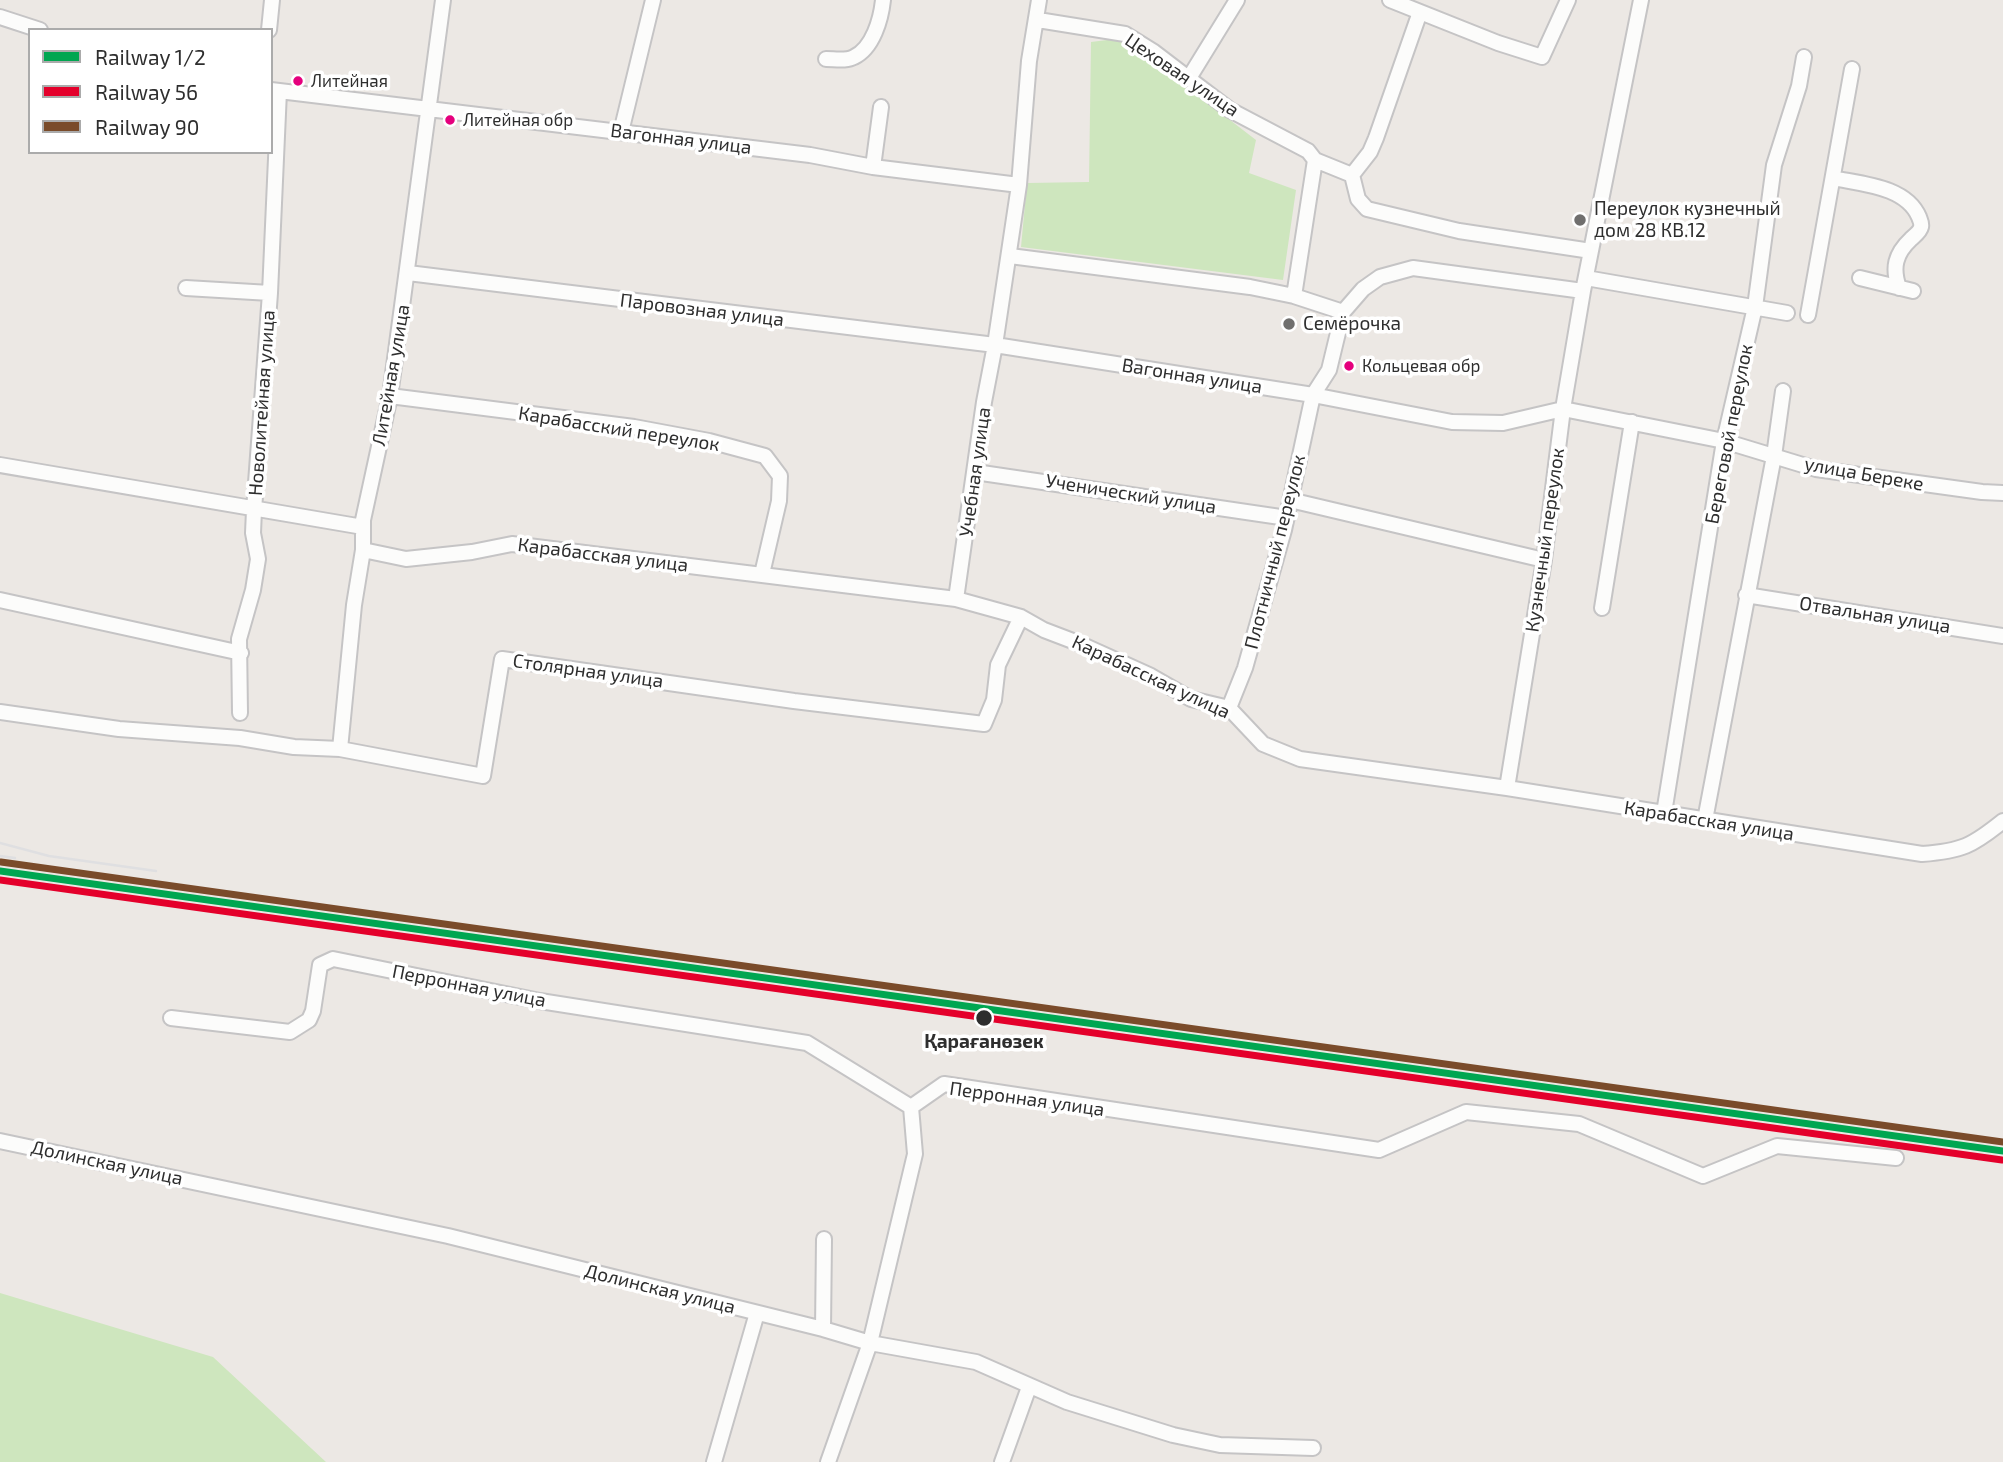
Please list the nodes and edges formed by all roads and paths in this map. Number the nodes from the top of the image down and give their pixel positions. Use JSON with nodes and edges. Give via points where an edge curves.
{"nodes":[{"id":1,"x":272,"y":0,"type":"edge"},
{"id":2,"x":443,"y":0,"type":"edge"},
{"id":3,"x":653,"y":0,"type":"edge"},
{"id":4,"x":883,"y":0,"type":"edge"},
{"id":5,"x":1024,"y":0,"type":"edge"},
{"id":6,"x":1237,"y":0,"type":"edge"},
{"id":7,"x":1390,"y":0,"type":"edge"},
{"id":8,"x":1568,"y":0,"type":"edge"},
{"id":9,"x":1641,"y":0,"type":"edge"},
{"id":10,"x":1039,"y":9,"type":"edge"},
{"id":11,"x":1420,"y":12,"type":"junction"},
{"id":12,"x":0,"y":17,"type":"edge"},
{"id":13,"x":34,"y":28,"type":"edge"},
{"id":14,"x":269,"y":28,"type":"edge"},
{"id":15,"x":1804,"y":57,"type":"dead end"},
{"id":16,"x":826,"y":59,"type":"dead end"},
{"id":17,"x":1852,"y":69,"type":"dead end"},
{"id":18,"x":1189,"y":78,"type":"junction"},
{"id":19,"x":275,"y":91,"type":"edge"},
{"id":20,"x":881,"y":107,"type":"dead end"},
{"id":21,"x":429,"y":109,"type":"junction"},
{"id":22,"x":621,"y":132,"type":"junction"},
{"id":23,"x":1315,"y":160,"type":"junction"},
{"id":24,"x":873,"y":167,"type":"junction"},
{"id":25,"x":1352,"y":175,"type":"junction"},
{"id":26,"x":1833,"y":178,"type":"junction"},
{"id":27,"x":1019,"y":186,"type":"junction"},
{"id":28,"x":1591,"y":251,"type":"junction"},
{"id":29,"x":1010,"y":256,"type":"junction"},
{"id":30,"x":408,"y":273,"type":"junction"},
{"id":31,"x":1860,"y":278,"type":"dead end"},
{"id":32,"x":1585,"y":284,"type":"junction"},
{"id":33,"x":186,"y":288,"type":"dead end"},
{"id":34,"x":270,"y":293,"type":"junction"},
{"id":35,"x":1294,"y":296,"type":"junction"},
{"id":36,"x":1755,"y":307,"type":"junction"},
{"id":37,"x":1343,"y":312,"type":"junction"},
{"id":38,"x":1787,"y":313,"type":"dead end"},
{"id":39,"x":1808,"y":315,"type":"dead end"},
{"id":40,"x":995,"y":345,"type":"junction"},
{"id":41,"x":1783,"y":391,"type":"dead end"},
{"id":42,"x":1313,"y":394,"type":"junction"},
{"id":43,"x":390,"y":397,"type":"junction"},
{"id":44,"x":1563,"y":409,"type":"junction"},
{"id":45,"x":1632,"y":422,"type":"junction"},
{"id":46,"x":1724,"y":441,"type":"junction"},
{"id":47,"x":1774,"y":456,"type":"junction"},
{"id":48,"x":0,"y":465,"type":"edge"},
{"id":49,"x":975,"y":472,"type":"junction"},
{"id":50,"x":2003,"y":492,"type":"edge"},
{"id":51,"x":1290,"y":500,"type":"junction"},
{"id":52,"x":254,"y":510,"type":"junction"},
{"id":53,"x":1287,"y":519,"type":"junction"},
{"id":54,"x":363,"y":527,"type":"junction"},
{"id":55,"x":363,"y":550,"type":"junction"},
{"id":56,"x":1544,"y":560,"type":"junction"},
{"id":57,"x":762,"y":575,"type":"junction"},
{"id":58,"x":1746,"y":595,"type":"junction"},
{"id":59,"x":956,"y":599,"type":"junction"},
{"id":60,"x":0,"y":600,"type":"edge"},
{"id":61,"x":1602,"y":608,"type":"dead end"},
{"id":62,"x":1021,"y":617,"type":"junction"},
{"id":63,"x":2003,"y":636,"type":"edge"},
{"id":64,"x":241,"y":653,"type":"junction"},
{"id":65,"x":1229,"y":708,"type":"junction"},
{"id":66,"x":0,"y":712,"type":"edge"},
{"id":67,"x":240,"y":713,"type":"dead end"},
{"id":68,"x":340,"y":749,"type":"junction"},
{"id":69,"x":1507,"y":788,"type":"junction"},
{"id":70,"x":1664,"y":813,"type":"junction"},
{"id":71,"x":1705,"y":820,"type":"junction"},
{"id":72,"x":2003,"y":821,"type":"edge"},
{"id":73,"x":171,"y":1018,"type":"dead end"},
{"id":74,"x":911,"y":1107,"type":"junction"},
{"id":75,"x":0,"y":1141,"type":"edge"},
{"id":76,"x":1896,"y":1158,"type":"dead end"},
{"id":77,"x":824,"y":1239,"type":"dead end"},
{"id":78,"x":757,"y":1313,"type":"junction"},
{"id":79,"x":822,"y":1329,"type":"junction"},
{"id":80,"x":870,"y":1343,"type":"junction"},
{"id":81,"x":1030,"y":1387,"type":"junction"},
{"id":82,"x":1313,"y":1448,"type":"dead end"},
{"id":83,"x":714,"y":1462,"type":"edge"},
{"id":84,"x":828,"y":1462,"type":"edge"},
{"id":85,"x":1002,"y":1462,"type":"edge"}],
"edges":[{"from":1,"to":14,"type":"street"},
{"from":2,"to":21,"type":"street","name":"Литейная улица"},
{"from":3,"to":22,"type":"street"},
{"from":4,"to":16,"type":"street","via":[[881,18],[864,50],[852,58]]},
{"from":5,"to":10,"type":"street","name":"Цеховая улица"},
{"from":6,"to":18,"type":"street"},
{"from":7,"to":11,"type":"street"},
{"from":8,"to":11,"type":"street","via":[[1542,57]]},
{"from":9,"to":28,"type":"street","name":"Кузнечный переулок"},
{"from":10,"to":18,"type":"street","name":"Цеховая улица","via":[[1125,34]]},
{"from":10,"to":27,"type":"street","via":[[1028,70]]},
{"from":11,"to":25,"type":"street","via":[[1376,138]]},
{"from":12,"to":13,"type":"street"},
{"from":15,"to":36,"type":"street","name":"Береговой переулок","via":[[1774,164]]},
{"from":17,"to":26,"type":"street"},
{"from":18,"to":23,"type":"street","name":"Цеховая улица","via":[[1230,110],[1308,151]]},
{"from":19,"to":21,"type":"street","name":"Вагонная улица"},
{"from":19,"to":34,"type":"street","name":"Новолитейная улица"},
{"from":20,"to":24,"type":"street"},
{"from":21,"to":22,"type":"street","name":"Вагонная улица"},
{"from":21,"to":30,"type":"street","name":"Литейная улица"},
{"from":22,"to":24,"type":"street","name":"Вагонная улица"},
{"from":23,"to":25,"type":"street"},
{"from":23,"to":35,"type":"street"},
{"from":24,"to":27,"type":"street","name":"Вагонная улица"},
{"from":25,"to":28,"type":"street","via":[[1358,199],[1367,209],[1460,231]]},
{"from":26,"to":31,"type":"street","via":[[1902,197],[1922,224],[1901,249],[1894,268],[1906,289]]},
{"from":26,"to":39,"type":"street"},
{"from":27,"to":29,"type":"street"},
{"from":28,"to":32,"type":"street","name":"Кузнечный переулок"},
{"from":29,"to":35,"type":"street"},
{"from":29,"to":40,"type":"street"},
{"from":30,"to":40,"type":"street","name":"Паровозная улица"},
{"from":30,"to":43,"type":"street","name":"Литейная улица"},
{"from":32,"to":36,"type":"street"},
{"from":32,"to":37,"type":"street","via":[[1413,268],[1380,277]]},
{"from":32,"to":44,"type":"street","name":"Кузнечный переулок"},
{"from":33,"to":34,"type":"street"},
{"from":34,"to":52,"type":"street","name":"Новолитейная улица"},
{"from":35,"to":37,"type":"street"},
{"from":36,"to":38,"type":"street"},
{"from":36,"to":46,"type":"street","name":"Береговой переулок"},
{"from":37,"to":42,"type":"street","name":"Плотничный переулок","via":[[1329,370]]},
{"from":40,"to":42,"type":"street","name":"Вагонная улица"},
{"from":40,"to":49,"type":"street","name":"Учебная улица"},
{"from":41,"to":47,"type":"street"},
{"from":42,"to":44,"type":"street","via":[[1452,422],[1503,423]]},
{"from":42,"to":51,"type":"street","name":"Плотничный переулок"},
{"from":43,"to":54,"type":"street","name":"Литейная улица"},
{"from":43,"to":57,"type":"street","name":"Карабасский переулок","via":[[634,428],[765,456],[780,476]]},
{"from":44,"to":45,"type":"street","name":"улица Береке"},
{"from":44,"to":56,"type":"street","name":"Кузнечный переулок"},
{"from":45,"to":46,"type":"street","name":"улица Береке"},
{"from":45,"to":61,"type":"street"},
{"from":46,"to":47,"type":"street","name":"улица Береке"},
{"from":46,"to":70,"type":"street","name":"Береговой переулок"},
{"from":47,"to":50,"type":"street","name":"улица Береке","via":[[1816,469]]},
{"from":47,"to":58,"type":"street"},
{"from":48,"to":52,"type":"street"},
{"from":49,"to":53,"type":"street","name":"Ученический улица"},
{"from":49,"to":59,"type":"street","name":"Учебная улица"},
{"from":51,"to":53,"type":"street","name":"Плотничный переулок"},
{"from":51,"to":56,"type":"street"},
{"from":52,"to":54,"type":"street"},
{"from":52,"to":64,"type":"street","name":"Новолитейная улица","via":[[258,559],[239,639]]},
{"from":53,"to":65,"type":"street","name":"Плотничный переулок","via":[[1245,668]]},
{"from":54,"to":55,"type":"street","name":"Литейная улица"},
{"from":55,"to":57,"type":"street","name":"Карабасская улица","via":[[406,559],[512,544]]},
{"from":55,"to":68,"type":"street","name":"Литейная улица"},
{"from":56,"to":69,"type":"street","name":"Кузнечный переулок"},
{"from":57,"to":59,"type":"street","name":"Карабасская улица"},
{"from":58,"to":63,"type":"street","name":"Отвальная улица"},
{"from":58,"to":71,"type":"street"},
{"from":59,"to":62,"type":"street","name":"Карабасская улица"},
{"from":60,"to":64,"type":"street"},
{"from":62,"to":65,"type":"street","name":"Карабасская улица","via":[[1191,699]]},
{"from":62,"to":68,"type":"street","name":"Столярная улица","via":[[998,665],[994,700],[984,724],[502,659],[482,776]]},
{"from":64,"to":67,"type":"street","name":"Новолитейная улица"},
{"from":65,"to":69,"type":"street","name":"Карабасская улица","via":[[1263,744],[1300,759]]},
{"from":66,"to":68,"type":"street","name":"Столярная улица","via":[[119,729]]},
{"from":69,"to":70,"type":"street","name":"Карабасская улица"},
{"from":70,"to":71,"type":"street","name":"Карабасская улица"},
{"from":71,"to":72,"type":"street","name":"Карабасская улица","via":[[1922,854],[1953,852],[1978,841]]},
{"from":73,"to":74,"type":"street","name":"Перронная улица","via":[[290,1032],[309,1020],[320,965],[333,959],[528,998],[807,1043]]},
{"from":74,"to":76,"type":"street","name":"Перронная улица","via":[[944,1084],[1379,1150],[1466,1112],[1578,1124],[1703,1176],[1777,1146]]},
{"from":74,"to":80,"type":"street","via":[[915,1154]]},
{"from":75,"to":78,"type":"street","name":"Долинская улица","via":[[448,1237]]},
{"from":77,"to":79,"type":"street"},
{"from":78,"to":79,"type":"street","name":"Долинская улица"},
{"from":78,"to":83,"type":"street"},
{"from":79,"to":80,"type":"street","name":"Долинская улица"},
{"from":80,"to":81,"type":"street","name":"Долинская улица","via":[[976,1362]]},
{"from":80,"to":84,"type":"street"},
{"from":81,"to":82,"type":"street","name":"Долинская улица","via":[[1173,1435],[1220,1445]]},
{"from":81,"to":85,"type":"street"}]}
